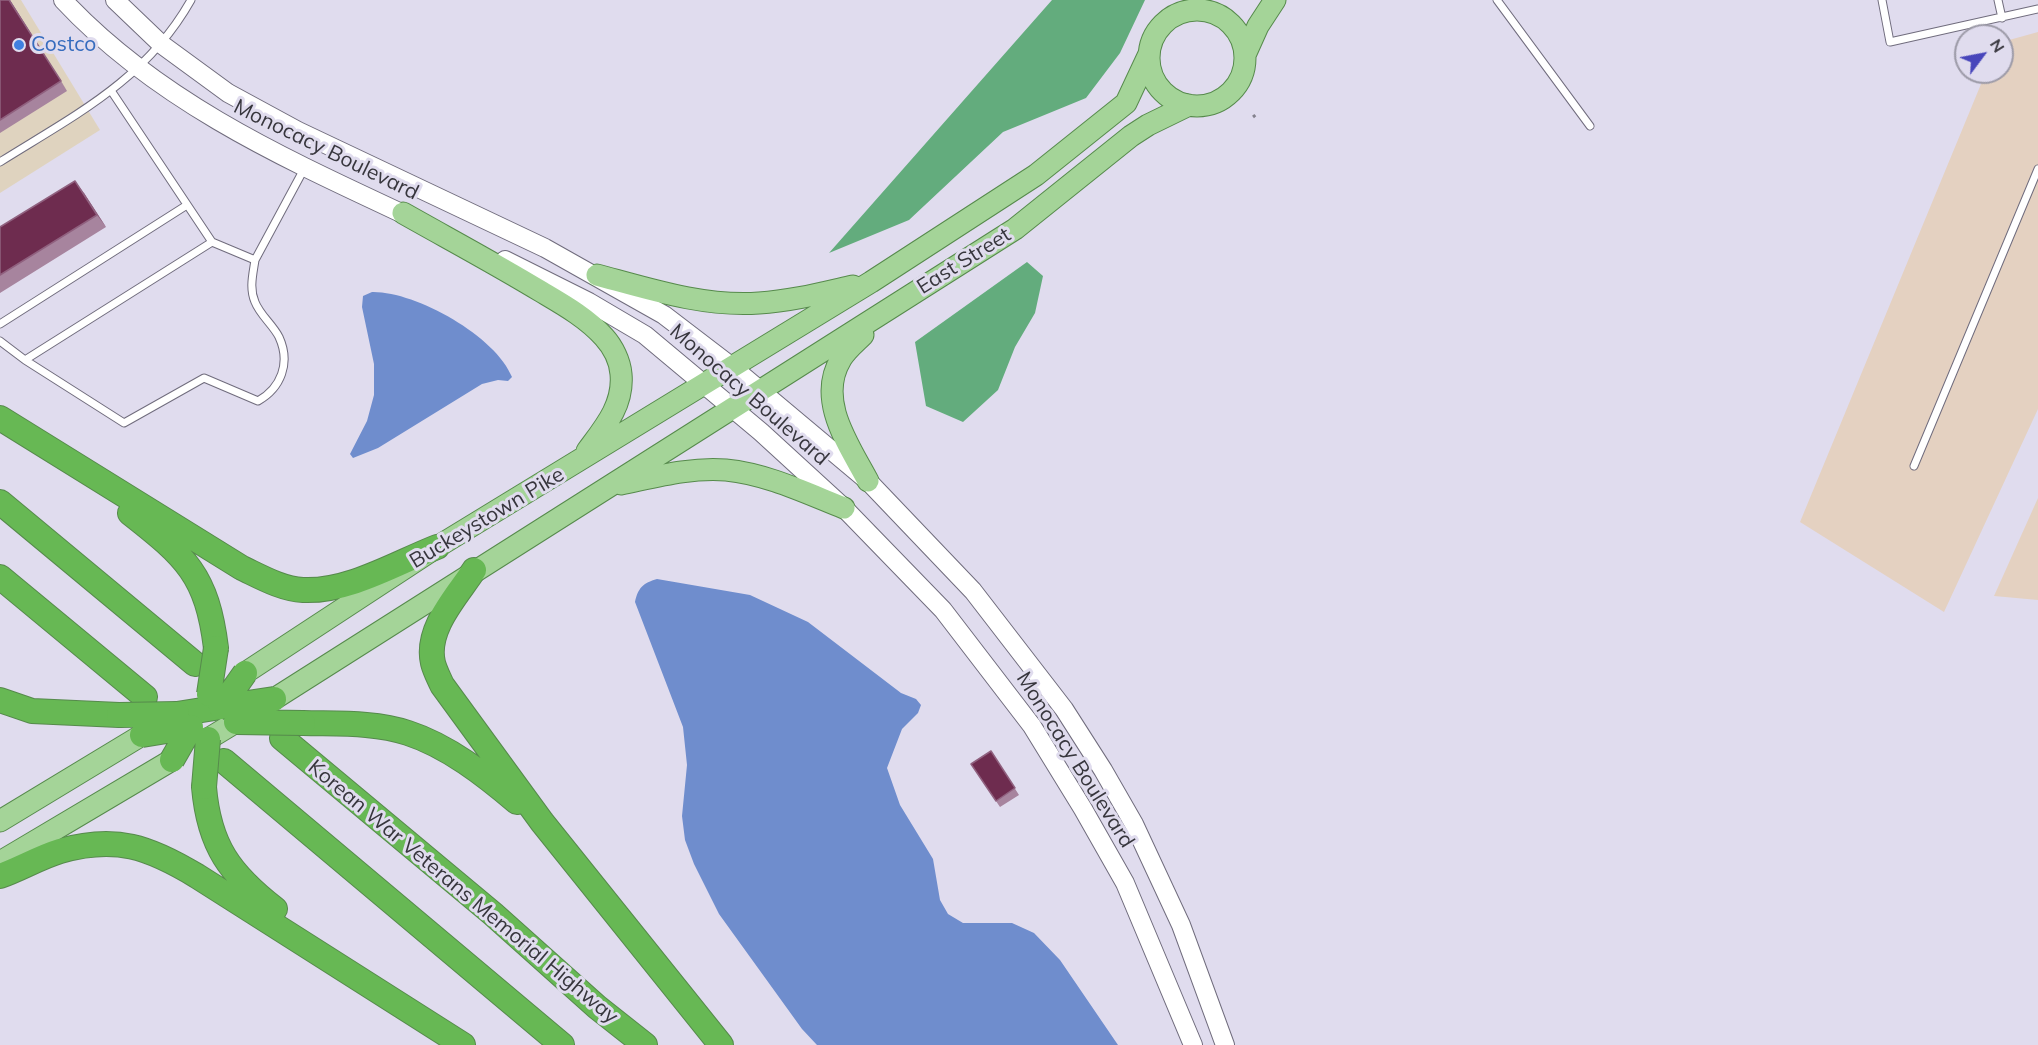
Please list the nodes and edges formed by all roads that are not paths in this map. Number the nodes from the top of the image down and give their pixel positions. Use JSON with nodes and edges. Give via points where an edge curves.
{"nodes":[{"id":1,"x":63,"y":0,"type":"edge"},
{"id":2,"x":115,"y":0,"type":"edge"},
{"id":3,"x":191,"y":0,"type":"edge"},
{"id":4,"x":1220,"y":0,"type":"edge"},
{"id":5,"x":1275,"y":0,"type":"edge"},
{"id":6,"x":1497,"y":0,"type":"edge"},
{"id":7,"x":1882,"y":0,"type":"edge"},
{"id":8,"x":1998,"y":0,"type":"edge"},
{"id":9,"x":2038,"y":9,"type":"edge"},
{"id":10,"x":1196,"y":10,"type":"junction"},
{"id":11,"x":2002,"y":18,"type":"junction"},
{"id":12,"x":161,"y":44,"type":"junction"},
{"id":13,"x":1149,"y":54,"type":"junction"},
{"id":14,"x":1245,"y":56,"type":"junction"},
{"id":15,"x":137,"y":69,"type":"junction"},
{"id":16,"x":112,"y":92,"type":"junction"},
{"id":17,"x":1189,"y":105,"type":"junction"},
{"id":18,"x":1590,"y":126,"type":"dead end"},
{"id":19,"x":0,"y":162,"type":"edge"},
{"id":20,"x":305,"y":167,"type":"junction"},
{"id":21,"x":2038,"y":169,"type":"edge"},
{"id":22,"x":187,"y":205,"type":"junction"},
{"id":23,"x":403,"y":213,"type":"junction"},
{"id":24,"x":212,"y":242,"type":"junction"},
{"id":25,"x":255,"y":260,"type":"junction"},
{"id":26,"x":597,"y":275,"type":"junction"},
{"id":27,"x":871,"y":282,"type":"junction"},
{"id":28,"x":886,"y":310,"type":"junction"},
{"id":29,"x":0,"y":324,"type":"edge"},
{"id":30,"x":0,"y":340,"type":"edge"},
{"id":31,"x":25,"y":360,"type":"junction"},
{"id":32,"x":732,"y":366,"type":"junction"},
{"id":33,"x":703,"y":384,"type":"junction"},
{"id":34,"x":760,"y":391,"type":"junction"},
{"id":35,"x":731,"y":409,"type":"junction"},
{"id":36,"x":0,"y":418,"type":"edge"},
{"id":37,"x":52,"y":453,"type":"junction"},
{"id":38,"x":580,"y":462,"type":"junction"},
{"id":39,"x":1914,"y":466,"type":"dead end"},
{"id":40,"x":868,"y":481,"type":"junction"},
{"id":41,"x":606,"y":488,"type":"junction"},
{"id":42,"x":0,"y":502,"type":"edge"},
{"id":43,"x":844,"y":508,"type":"junction"},
{"id":44,"x":437,"y":547,"type":"junction"},
{"id":45,"x":474,"y":570,"type":"junction"},
{"id":46,"x":0,"y":577,"type":"edge"},
{"id":47,"x":195,"y":664,"type":"dead end"},
{"id":48,"x":245,"y":673,"type":"joint"},
{"id":49,"x":145,"y":697,"type":"dead end"},
{"id":50,"x":274,"y":699,"type":"joint"},
{"id":51,"x":0,"y":700,"type":"edge"},
{"id":52,"x":207,"y":717,"type":"junction"},
{"id":53,"x":142,"y":735,"type":"joint"},
{"id":54,"x":282,"y":738,"type":"dead end"},
{"id":55,"x":172,"y":760,"type":"joint"},
{"id":56,"x":224,"y":761,"type":"dead end"},
{"id":57,"x":0,"y":821,"type":"edge"},
{"id":58,"x":542,"y":822,"type":"junction"},
{"id":59,"x":0,"y":862,"type":"edge"},
{"id":60,"x":0,"y":876,"type":"edge"},
{"id":61,"x":383,"y":993,"type":"junction"},
{"id":62,"x":463,"y":1045,"type":"edge"},
{"id":63,"x":562,"y":1045,"type":"edge"},
{"id":64,"x":645,"y":1045,"type":"edge"},
{"id":65,"x":721,"y":1045,"type":"edge"},
{"id":66,"x":1193,"y":1045,"type":"edge"},
{"id":67,"x":1225,"y":1045,"type":"edge"}],
"edges":[{"from":1,"to":15,"type":"main road","name":"Monocacy Boulevard"},
{"from":2,"to":12,"type":"main road","name":"Monocacy Boulevard"},
{"from":3,"to":12,"type":"lane"},
{"from":4,"to":10,"type":"main road"},
{"from":5,"to":14,"type":"main road"},
{"from":6,"to":18,"type":"lane"},
{"from":7,"to":11,"type":"lane","via":[[1890,42]]},
{"from":8,"to":11,"type":"lane"},
{"from":9,"to":11,"type":"lane"},
{"from":10,"to":13,"type":"main road","via":[[1172,16],[1162,24]]},
{"from":10,"to":14,"type":"main road","via":[[1227,20],[1239,35]]},
{"from":12,"to":15,"type":"lane"},
{"from":12,"to":26,"type":"main road","name":"Monocacy Boulevard","via":[[228,93],[298,131]]},
{"from":13,"to":17,"type":"main road","via":[[1151,74],[1163,92]]},
{"from":13,"to":27,"type":"main road","name":"East Street","via":[[1126,103],[1110,118],[1036,175]]},
{"from":14,"to":17,"type":"main road","via":[[1237,84],[1225,97],[1206,105]]},
{"from":15,"to":16,"type":"lane"},
{"from":15,"to":20,"type":"main road","name":"Monocacy Boulevard","via":[[210,118]]},
{"from":16,"to":19,"type":"lane"},
{"from":16,"to":22,"type":"lane"},
{"from":17,"to":28,"type":"main road","name":"East Street","via":[[1148,125],[1015,229]]},
{"from":20,"to":23,"type":"main road","name":"Monocacy Boulevard"},
{"from":20,"to":25,"type":"lane"},
{"from":21,"to":39,"type":"lane"},
{"from":22,"to":24,"type":"lane"},
{"from":22,"to":29,"type":"lane"},
{"from":23,"to":33,"type":"main road","name":"Monocacy Boulevard","via":[[589,302],[645,335]]},
{"from":23,"to":38,"type":"main road","via":[[582,316],[615,352],[621,372],[617,406]]},
{"from":24,"to":25,"type":"lane"},
{"from":24,"to":31,"type":"lane"},
{"from":25,"to":31,"type":"lane","via":[[251,284],[254,302],[279,337],[283,353],[283,374],[271,393],[258,401],[204,378],[124,423]]},
{"from":26,"to":27,"type":"main road","via":[[687,298],[758,304]]},
{"from":26,"to":32,"type":"main road","name":"Monocacy Boulevard","via":[[664,315]]},
{"from":27,"to":32,"type":"main road","name":"East Street"},
{"from":28,"to":34,"type":"main road","name":"East Street"},
{"from":28,"to":40,"type":"main road","via":[[841,359],[832,395],[836,420]]},
{"from":30,"to":31,"type":"lane"},
{"from":32,"to":33,"type":"main road","name":"Buckeystown Pike"},
{"from":32,"to":34,"type":"main road","name":"Monocacy Boulevard"},
{"from":33,"to":35,"type":"main road","name":"Monocacy Boulevard"},
{"from":33,"to":38,"type":"main road","name":"Buckeystown Pike"},
{"from":34,"to":35,"type":"main road","name":"East Street"},
{"from":34,"to":40,"type":"main road","name":"Monocacy Boulevard"},
{"from":35,"to":41,"type":"main road","name":"Buckeystown Pike"},
{"from":35,"to":43,"type":"main road","name":"Monocacy Boulevard"},
{"from":36,"to":37,"type":"highway"},
{"from":37,"to":44,"type":"highway","via":[[273,583],[303,590],[328,587]]},
{"from":37,"to":52,"type":"highway","bridge":true,"via":[[177,552],[205,594],[216,648]]},
{"from":38,"to":44,"type":"main road","name":"Buckeystown Pike"},
{"from":40,"to":67,"type":"main road","name":"Monocacy Boulevard","via":[[973,591],[1064,709],[1103,770],[1134,824],[1181,925]]},
{"from":41,"to":43,"type":"main road","via":[[674,473],[725,470],[767,478]]},
{"from":41,"to":45,"type":"main road","name":"Buckeystown Pike"},
{"from":42,"to":47,"type":"highway"},
{"from":43,"to":66,"type":"main road","name":"Monocacy Boulevard","via":[[943,610],[1032,726],[1125,883]]},
{"from":44,"to":48,"type":"main road","name":"Buckeystown Pike"},
{"from":45,"to":50,"type":"main road","name":"Buckeystown Pike"},
{"from":45,"to":58,"type":"highway","via":[[443,616],[432,641],[433,663],[442,685]]},
{"from":46,"to":49,"type":"highway"},
{"from":48,"to":52,"type":"highway","bridge":true},
{"from":50,"to":52,"type":"highway","bridge":true},
{"from":51,"to":52,"type":"highway","bridge":true,"via":[[32,711]]},
{"from":52,"to":53,"type":"highway","bridge":true},
{"from":52,"to":55,"type":"highway","bridge":true},
{"from":52,"to":58,"type":"highway","bridge":true,"via":[[363,724],[408,733],[454,755]]},
{"from":52,"to":61,"type":"highway","bridge":true,"via":[[204,788],[211,830],[231,869],[247,887]]},
{"from":53,"to":57,"type":"main road"},
{"from":54,"to":64,"type":"highway","name":"Korean War Veterans Memorial Highway"},
{"from":55,"to":59,"type":"main road"},
{"from":56,"to":63,"type":"highway"},
{"from":58,"to":65,"type":"highway"},
{"from":60,"to":61,"type":"highway","via":[[87,845],[114,842],[143,848],[165,857]]},
{"from":61,"to":62,"type":"highway"}]}
